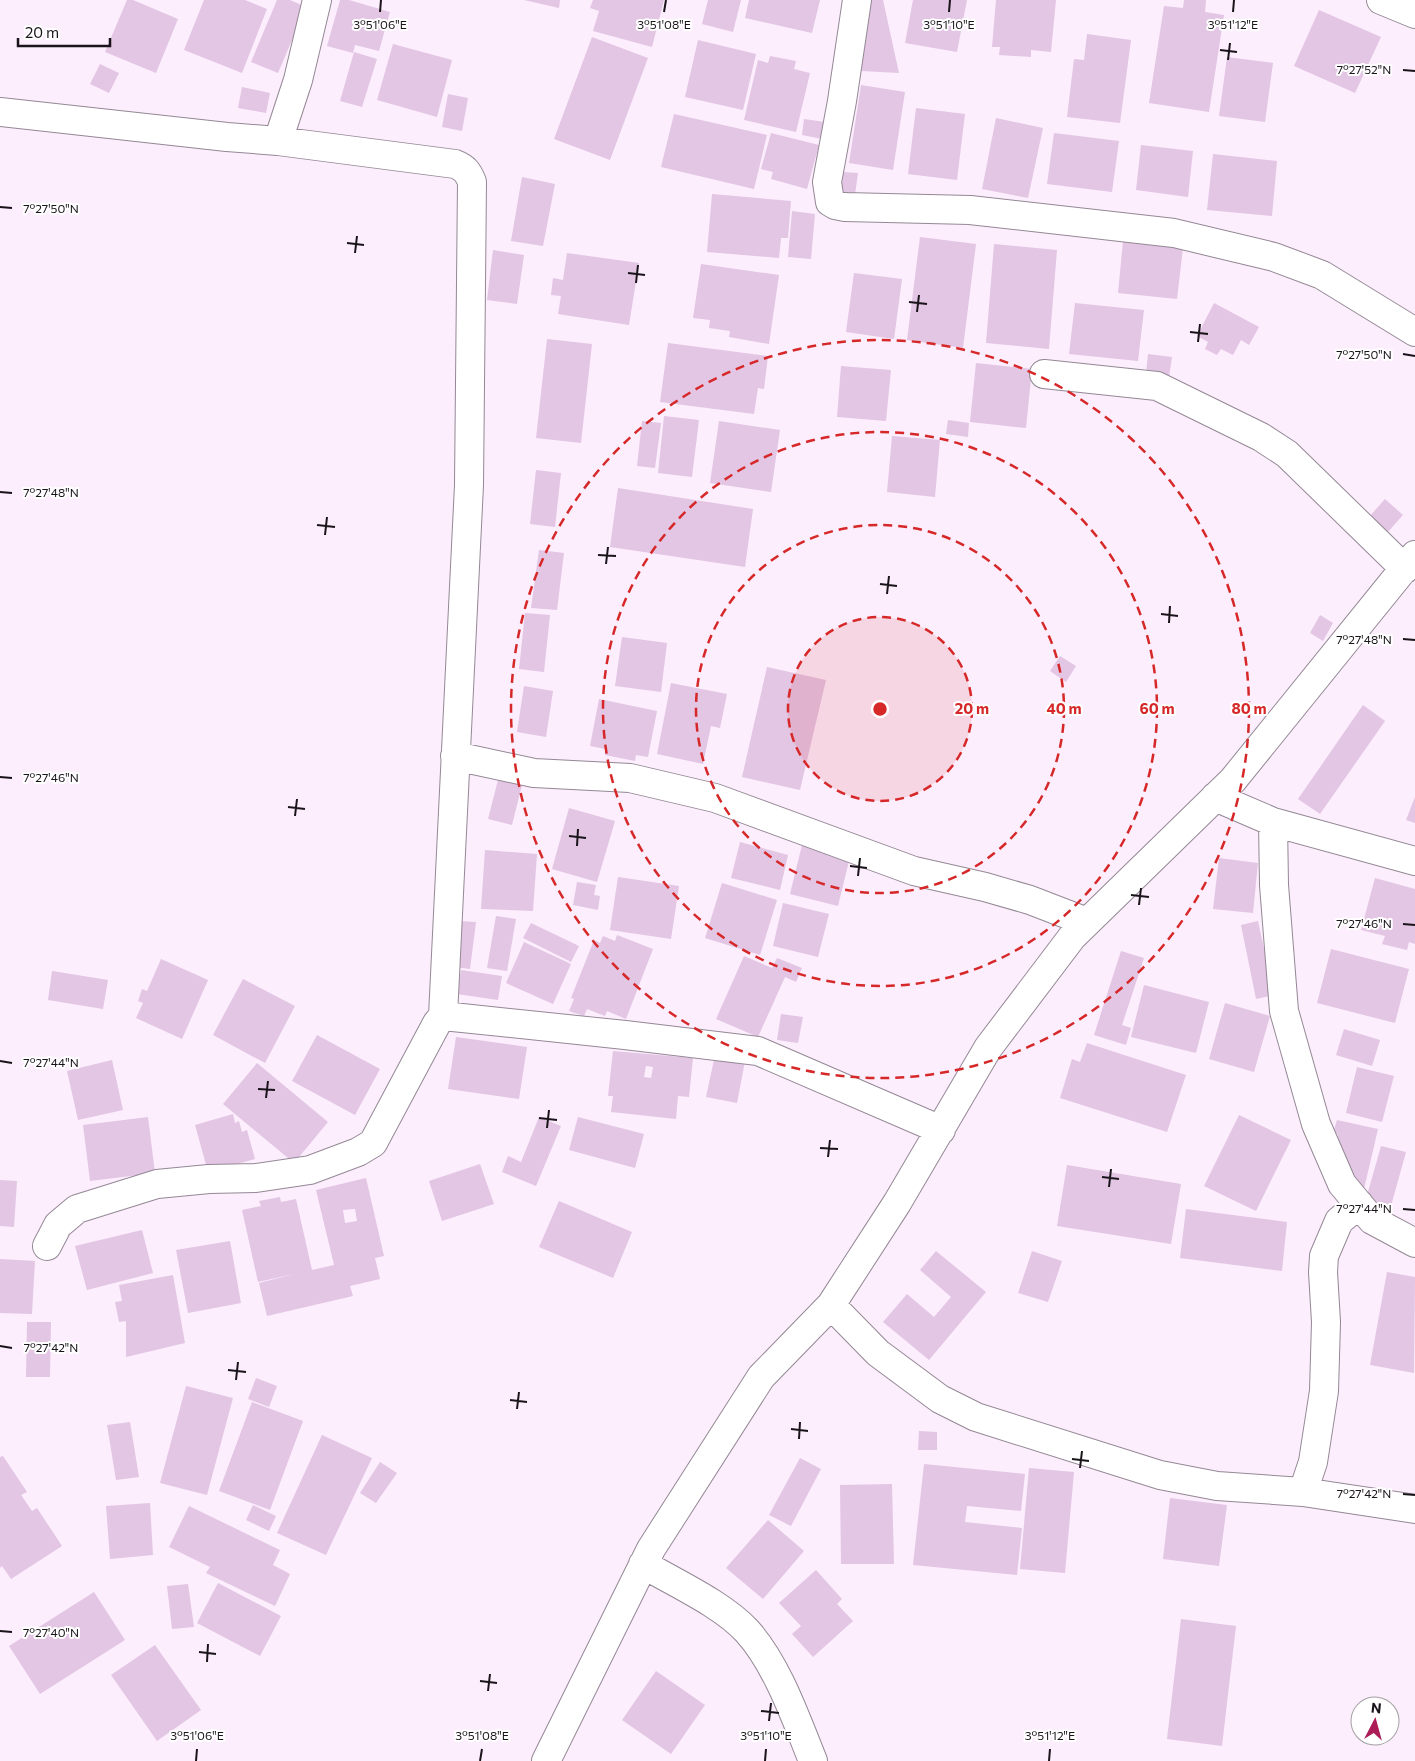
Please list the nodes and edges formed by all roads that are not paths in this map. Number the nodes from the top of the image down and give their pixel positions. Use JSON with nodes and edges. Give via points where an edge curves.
{"nodes":[{"id":1,"x":317,"y":0,"type":"edge"},
{"id":2,"x":857,"y":0,"type":"edge"},
{"id":3,"x":1380,"y":0,"type":"edge"},
{"id":4,"x":1415,"y":14,"type":"edge"},
{"id":5,"x":0,"y":112,"type":"edge"},
{"id":6,"x":278,"y":141,"type":"junction"},
{"id":7,"x":1415,"y":332,"type":"edge"},
{"id":8,"x":1044,"y":374,"type":"dead end"},
{"id":9,"x":1410,"y":562,"type":"edge"},
{"id":10,"x":456,"y":756,"type":"junction"},
{"id":11,"x":1215,"y":796,"type":"junction"},
{"id":12,"x":1273,"y":822,"type":"junction"},
{"id":13,"x":1415,"y":861,"type":"edge"},
{"id":14,"x":1088,"y":922,"type":"junction"},
{"id":15,"x":443,"y":1016,"type":"junction"},
{"id":16,"x":941,"y":1130,"type":"junction"},
{"id":17,"x":1359,"y":1204,"type":"junction"},
{"id":18,"x":1415,"y":1243,"type":"edge"},
{"id":19,"x":47,"y":1246,"type":"dead end"},
{"id":20,"x":831,"y":1305,"type":"junction"},
{"id":21,"x":1303,"y":1492,"type":"junction"},
{"id":22,"x":1415,"y":1509,"type":"edge"},
{"id":23,"x":643,"y":1564,"type":"junction"},
{"id":24,"x":546,"y":1761,"type":"edge"},
{"id":25,"x":813,"y":1761,"type":"edge"}],
"edges":[{"from":1,"to":6,"type":"street","via":[[298,80]]},
{"from":2,"to":7,"type":"street","via":[[827,182],[830,202],[835,205],[970,210],[1174,233],[1274,257],[1322,275]]},
{"from":3,"to":4,"type":"street"},
{"from":5,"to":6,"type":"street"},
{"from":6,"to":10,"type":"street","via":[[455,164],[465,168],[472,182],[469,485]]},
{"from":8,"to":9,"type":"street","via":[[1157,386],[1261,437],[1287,454]]},
{"from":9,"to":11,"type":"street","via":[[1233,780]]},
{"from":10,"to":14,"type":"street","via":[[534,772],[630,778],[715,798],[914,871],[994,889]]},
{"from":10,"to":15,"type":"street"},
{"from":11,"to":12,"type":"street"},
{"from":11,"to":14,"type":"street"},
{"from":12,"to":13,"type":"street"},
{"from":12,"to":17,"type":"street","via":[[1274,885],[1284,1011],[1316,1124],[1342,1184]]},
{"from":14,"to":16,"type":"street","via":[[1072,937],[988,1048]]},
{"from":15,"to":16,"type":"street","via":[[758,1051]]},
{"from":15,"to":19,"type":"street","via":[[373,1143],[310,1170],[256,1178],[157,1184],[77,1208],[58,1225]]},
{"from":16,"to":20,"type":"street"},
{"from":17,"to":18,"type":"street","via":[[1372,1220]]},
{"from":17,"to":21,"type":"street","via":[[1339,1221],[1324,1256],[1324,1391],[1313,1462]]},
{"from":20,"to":21,"type":"street","via":[[878,1353],[940,1399],[976,1417],[1160,1475],[1217,1486]]},
{"from":20,"to":23,"type":"street","via":[[761,1377]]},
{"from":21,"to":22,"type":"street"},
{"from":23,"to":24,"type":"street"},
{"from":23,"to":25,"type":"street","via":[[718,1608],[746,1630],[764,1652]]}]}
